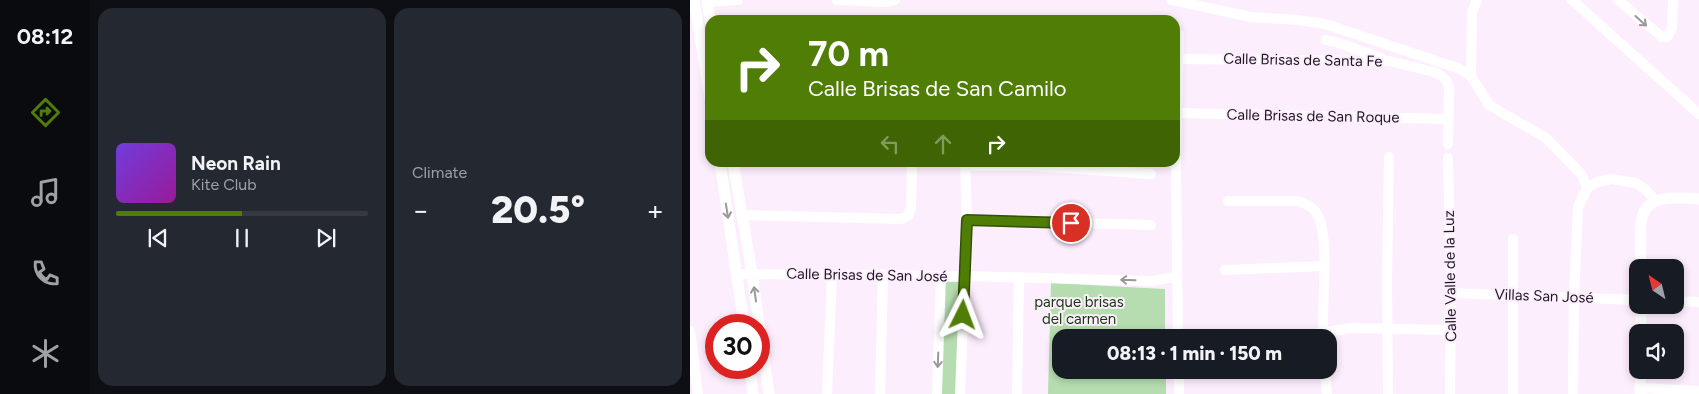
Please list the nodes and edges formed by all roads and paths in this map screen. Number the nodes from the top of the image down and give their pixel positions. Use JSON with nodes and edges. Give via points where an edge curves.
{"nodes":[{"id":1,"x":738,"y":0,"type":"edge"},
{"id":2,"x":837,"y":0,"type":"edge"},
{"id":3,"x":895,"y":0,"type":"edge"},
{"id":4,"x":1172,"y":0,"type":"edge"},
{"id":5,"x":1477,"y":0,"type":"edge"},
{"id":6,"x":1572,"y":0,"type":"edge"},
{"id":7,"x":1618,"y":0,"type":"edge"},
{"id":8,"x":1673,"y":0,"type":"edge"},
{"id":9,"x":708,"y":1,"type":"edge"},
{"id":10,"x":693,"y":6,"type":"edge"},
{"id":11,"x":709,"y":15,"type":"edge"},
{"id":12,"x":694,"y":21,"type":"edge"},
{"id":13,"x":1326,"y":40,"type":"dead end"},
{"id":14,"x":705,"y":48,"type":"edge"},
{"id":15,"x":1180,"y":59,"type":"edge"},
{"id":16,"x":1389,"y":61,"type":"junction"},
{"id":17,"x":1471,"y":76,"type":"junction"},
{"id":18,"x":1180,"y":114,"type":"edge"},
{"id":19,"x":1699,"y":114,"type":"edge"},
{"id":20,"x":1449,"y":119,"type":"junction"},
{"id":21,"x":1448,"y":144,"type":"dead end"},
{"id":22,"x":1389,"y":157,"type":"dead end"},
{"id":23,"x":1448,"y":158,"type":"dead end"},
{"id":24,"x":721,"y":167,"type":"edge"},
{"id":25,"x":734,"y":167,"type":"edge"},
{"id":26,"x":912,"y":167,"type":"edge"},
{"id":27,"x":965,"y":167,"type":"edge"},
{"id":28,"x":1048,"y":167,"type":"edge"},
{"id":29,"x":1177,"y":167,"type":"edge"},
{"id":30,"x":1151,"y":174,"type":"dead end"},
{"id":31,"x":1587,"y":188,"type":"junction"},
{"id":32,"x":1699,"y":199,"type":"edge"},
{"id":33,"x":1656,"y":200,"type":"junction"},
{"id":34,"x":1228,"y":201,"type":"dead end"},
{"id":35,"x":741,"y":215,"type":"junction"},
{"id":36,"x":967,"y":220,"type":"junction"},
{"id":37,"x":1151,"y":224,"type":"dead end"},
{"id":38,"x":1513,"y":238,"type":"dead end"},
{"id":39,"x":1641,"y":259,"type":"edge"},
{"id":40,"x":1324,"y":266,"type":"junction"},
{"id":41,"x":1225,"y":270,"type":"dead end"},
{"id":42,"x":752,"y":273,"type":"junction"},
{"id":43,"x":737,"y":274,"type":"junction"},
{"id":44,"x":832,"y":274,"type":"junction"},
{"id":45,"x":883,"y":274,"type":"junction"},
{"id":46,"x":941,"y":276,"type":"junction"},
{"id":47,"x":965,"y":276,"type":"junction"},
{"id":48,"x":1019,"y":277,"type":"junction"},
{"id":49,"x":1176,"y":277,"type":"junction"},
{"id":50,"x":1451,"y":293,"type":"junction"},
{"id":51,"x":1514,"y":295,"type":"junction"},
{"id":52,"x":1574,"y":297,"type":"junction"},
{"id":53,"x":1629,"y":300,"type":"edge"},
{"id":54,"x":1684,"y":301,"type":"edge"},
{"id":55,"x":1699,"y":302,"type":"edge"},
{"id":56,"x":742,"y":314,"type":"edge"},
{"id":57,"x":1388,"y":328,"type":"junction"},
{"id":58,"x":1178,"y":329,"type":"edge"},
{"id":59,"x":1323,"y":329,"type":"edge"},
{"id":60,"x":1451,"y":330,"type":"junction"},
{"id":61,"x":690,"y":331,"type":"edge"},
{"id":62,"x":1337,"y":331,"type":"edge"},
{"id":63,"x":751,"y":379,"type":"edge"},
{"id":64,"x":1179,"y":379,"type":"edge"},
{"id":65,"x":1326,"y":379,"type":"edge"},
{"id":66,"x":1640,"y":391,"type":"edge"},
{"id":67,"x":1699,"y":391,"type":"edge"},
{"id":68,"x":698,"y":394,"type":"edge"},
{"id":69,"x":753,"y":394,"type":"edge"},
{"id":70,"x":769,"y":394,"type":"edge"},
{"id":71,"x":827,"y":394,"type":"edge"},
{"id":72,"x":880,"y":394,"type":"edge"},
{"id":73,"x":937,"y":394,"type":"edge"},
{"id":74,"x":960,"y":394,"type":"edge"},
{"id":75,"x":1017,"y":394,"type":"edge"},
{"id":76,"x":1179,"y":394,"type":"edge"},
{"id":77,"x":1327,"y":394,"type":"edge"},
{"id":78,"x":1388,"y":394,"type":"edge"},
{"id":79,"x":1450,"y":394,"type":"edge"},
{"id":80,"x":1513,"y":394,"type":"edge"},
{"id":81,"x":1573,"y":394,"type":"edge"}],
"edges":[{"from":1,"to":9,"type":"street"},
{"from":2,"to":3,"type":"street"},
{"from":4,"to":17,"type":"street","via":[[1251,17],[1325,24],[1460,68]]},
{"from":5,"to":17,"type":"street","via":[[1472,12]]},
{"from":6,"to":19,"type":"street"},
{"from":7,"to":8,"type":"street","one_way":true,"via":[[1662,37],[1667,37],[1672,28]]},
{"from":9,"to":11,"type":"street"},
{"from":10,"to":12,"type":"street"},
{"from":12,"to":14,"type":"street"},
{"from":13,"to":16,"type":"street"},
{"from":15,"to":16,"type":"street","name":"Calle Brisas de Santa Fe"},
{"from":16,"to":20,"type":"street","name":"Calle Brisas de Santa Fe","via":[[1442,76],[1449,87]]},
{"from":17,"to":31,"type":"street","via":[[1489,105],[1546,138],[1582,175]]},
{"from":18,"to":20,"type":"street","name":"Calle Brisas de San Roque"},
{"from":20,"to":21,"type":"street"},
{"from":22,"to":57,"type":"street"},
{"from":23,"to":50,"type":"street","name":"Calle Valle de la Luz"},
{"from":24,"to":43,"type":"street","one_way":true},
{"from":25,"to":35,"type":"street"},
{"from":26,"to":35,"type":"street","via":[[911,208],[908,216],[902,219]]},
{"from":27,"to":36,"type":"street"},
{"from":28,"to":30,"type":"street"},
{"from":29,"to":49,"type":"street"},
{"from":31,"to":33,"type":"street","via":[[1611,179],[1636,183]]},
{"from":31,"to":52,"type":"street","via":[[1578,207]]},
{"from":32,"to":33,"type":"street"},
{"from":33,"to":39,"type":"street","via":[[1640,219]]},
{"from":34,"to":40,"type":"street","via":[[1298,201],[1307,204],[1317,214],[1323,234]]},
{"from":35,"to":42,"type":"street"},
{"from":36,"to":37,"type":"street"},
{"from":36,"to":47,"type":"street"},
{"from":38,"to":51,"type":"street"},
{"from":40,"to":41,"type":"street"},
{"from":40,"to":59,"type":"street"},
{"from":42,"to":43,"type":"street","name":"Calle Brisas de San José"},
{"from":42,"to":44,"type":"street","name":"Calle Brisas de San José"},
{"from":70,"to":42,"type":"street","one_way":true},
{"from":43,"to":56,"type":"street"},
{"from":44,"to":45,"type":"street","name":"Calle Brisas de San José"},
{"from":44,"to":71,"type":"street"},
{"from":45,"to":46,"type":"street","name":"Calle Brisas de San José"},
{"from":45,"to":72,"type":"street"},
{"from":46,"to":47,"type":"street","name":"Calle Brisas de San José"},
{"from":46,"to":73,"type":"street","one_way":true},
{"from":47,"to":48,"type":"street","name":"Calle Brisas de San José"},
{"from":47,"to":74,"type":"street"},
{"from":49,"to":48,"type":"street","name":"Calle Brisas de San José","one_way":true,"via":[[1152,281]]},
{"from":48,"to":75,"type":"street"},
{"from":49,"to":58,"type":"street"},
{"from":50,"to":51,"type":"street","name":"Villas San José"},
{"from":50,"to":60,"type":"street","name":"Calle Valle de la Luz"},
{"from":51,"to":52,"type":"street","name":"Villas San José"},
{"from":51,"to":80,"type":"street"},
{"from":52,"to":53,"type":"street","name":"Villas San José"},
{"from":52,"to":81,"type":"street"},
{"from":54,"to":55,"type":"street"},
{"from":57,"to":60,"type":"street"},
{"from":57,"to":62,"type":"street","via":[[1350,328]]},
{"from":57,"to":78,"type":"street"},
{"from":60,"to":79,"type":"street","name":"Calle Valle de la Luz"},
{"from":61,"to":68,"type":"street"},
{"from":63,"to":69,"type":"street"},
{"from":64,"to":76,"type":"street"},
{"from":65,"to":77,"type":"street"},
{"from":66,"to":67,"type":"street"}]}
